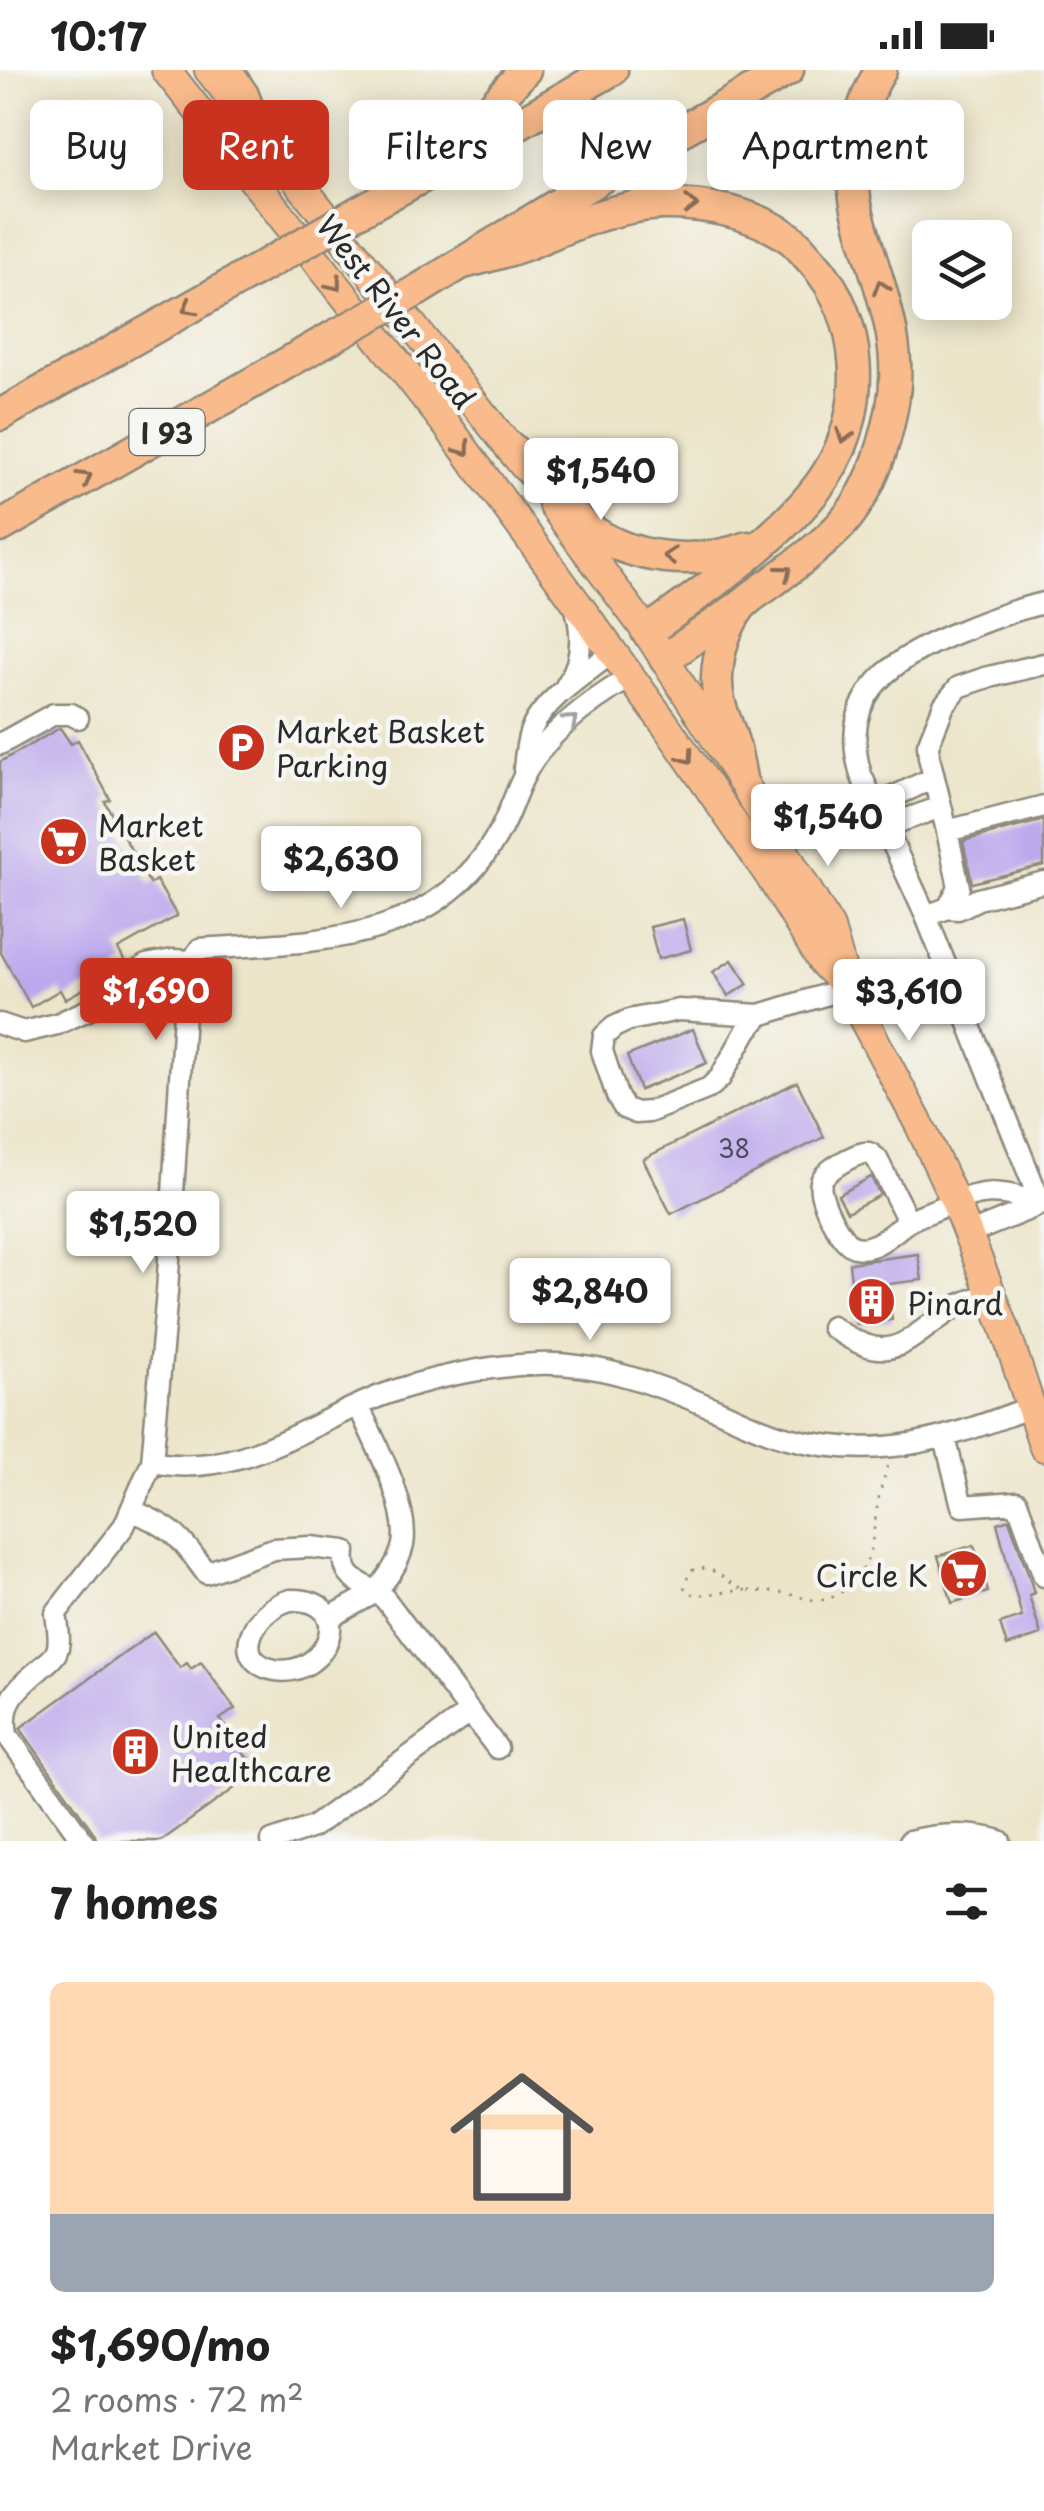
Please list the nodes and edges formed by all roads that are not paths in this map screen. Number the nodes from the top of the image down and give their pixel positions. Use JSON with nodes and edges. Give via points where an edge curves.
{"nodes":[{"id":1,"x":166,"y":70,"type":"edge"},
{"id":2,"x":209,"y":70,"type":"edge"},
{"id":3,"x":226,"y":70,"type":"edge"},
{"id":4,"x":525,"y":70,"type":"edge"},
{"id":5,"x":612,"y":70,"type":"edge"},
{"id":6,"x":788,"y":70,"type":"edge"},
{"id":7,"x":881,"y":70,"type":"edge"},
{"id":8,"x":232,"y":100,"type":"edge"},
{"id":9,"x":244,"y":100,"type":"edge"},
{"id":10,"x":304,"y":190,"type":"edge"},
{"id":11,"x":358,"y":212,"type":"junction"},
{"id":12,"x":460,"y":264,"type":"junction"},
{"id":13,"x":0,"y":415,"type":"edge"},
{"id":14,"x":511,"y":448,"type":"junction"},
{"id":15,"x":0,"y":526,"type":"edge"},
{"id":16,"x":765,"y":540,"type":"junction"},
{"id":17,"x":569,"y":594,"type":"junction"},
{"id":18,"x":1044,"y":603,"type":"edge"},
{"id":19,"x":743,"y":604,"type":"junction"},
{"id":20,"x":647,"y":632,"type":"junction"},
{"id":21,"x":613,"y":652,"type":"junction"},
{"id":22,"x":665,"y":659,"type":"junction"},
{"id":23,"x":1044,"y":664,"type":"edge"},
{"id":24,"x":631,"y":677,"type":"junction"},
{"id":25,"x":563,"y":692,"type":"junction"},
{"id":26,"x":78,"y":718,"type":"dead end"},
{"id":27,"x":0,"y":744,"type":"edge"},
{"id":28,"x":523,"y":777,"type":"junction"},
{"id":29,"x":933,"y":778,"type":"junction"},
{"id":30,"x":741,"y":779,"type":"junction"},
{"id":31,"x":876,"y":804,"type":"junction"},
{"id":32,"x":941,"y":806,"type":"junction"},
{"id":33,"x":1044,"y":806,"type":"edge"},
{"id":34,"x":886,"y":826,"type":"junction"},
{"id":35,"x":946,"y":830,"type":"junction"},
{"id":36,"x":1044,"y":882,"type":"edge"},
{"id":37,"x":948,"y":908,"type":"junction"},
{"id":38,"x":926,"y":916,"type":"junction"},
{"id":39,"x":192,"y":961,"type":"junction"},
{"id":40,"x":847,"y":988,"type":"junction"},
{"id":41,"x":760,"y":1015,"type":"junction"},
{"id":42,"x":0,"y":1024,"type":"edge"},
{"id":43,"x":955,"y":1201,"type":"junction"},
{"id":44,"x":1042,"y":1203,"type":"edge"},
{"id":45,"x":908,"y":1222,"type":"junction"},
{"id":46,"x":968,"y":1234,"type":"junction"},
{"id":47,"x":992,"y":1293,"type":"junction"},
{"id":48,"x":832,"y":1328,"type":"dead end"},
{"id":49,"x":358,"y":1405,"type":"junction"},
{"id":50,"x":1031,"y":1408,"type":"junction"},
{"id":51,"x":945,"y":1438,"type":"junction"},
{"id":52,"x":1044,"y":1447,"type":"edge"},
{"id":53,"x":152,"y":1462,"type":"junction"},
{"id":54,"x":133,"y":1511,"type":"junction"},
{"id":55,"x":1044,"y":1576,"type":"edge"},
{"id":56,"x":376,"y":1592,"type":"junction"},
{"id":57,"x":329,"y":1618,"type":"dead end"},
{"id":58,"x":470,"y":1712,"type":"junction"},
{"id":59,"x":497,"y":1748,"type":"dead end"},
{"id":60,"x":82,"y":1841,"type":"edge"},
{"id":61,"x":272,"y":1841,"type":"edge"},
{"id":62,"x":910,"y":1841,"type":"edge"},
{"id":63,"x":1000,"y":1841,"type":"edge"}],
"edges":[{"from":1,"to":17,"type":"main road","name":"West River Road","one_way":true,"via":[[446,424]]},
{"from":2,"to":8,"type":"main road","name":"West River Road"},
{"from":3,"to":9,"type":"highway"},
{"from":4,"to":11,"type":"highway","via":[[486,113],[396,170]]},
{"from":5,"to":11,"type":"highway"},
{"from":6,"to":12,"type":"highway","number":"I 93"},
{"from":19,"to":7,"type":"highway","one_way":true,"via":[[841,524],[868,488],[881,454],[893,405],[891,320],[856,206],[854,162],[860,120]]},
{"from":10,"to":14,"type":"main road","name":"West River Road"},
{"from":11,"to":13,"type":"highway","one_way":true,"bridge":true},
{"from":15,"to":12,"type":"highway","number":"I 93","one_way":true,"bridge":true},
{"from":12,"to":16,"type":"highway","one_way":true,"via":[[595,216],[660,204],[707,206],[755,219],[793,240],[822,272],[844,313],[854,358],[853,406],[828,472]]},
{"from":16,"to":14,"type":"highway","one_way":true,"via":[[694,558],[632,550],[586,526]]},
{"from":14,"to":20,"type":"main road","name":"West River Road"},
{"from":16,"to":20,"type":"highway"},
{"from":17,"to":21,"type":"main road","name":"West River Road"},
{"from":17,"to":25,"type":"street","via":[[581,638]]},
{"from":18,"to":31,"type":"street","via":[[930,643],[880,678],[856,734],[857,762]]},
{"from":19,"to":22,"type":"highway"},
{"from":19,"to":30,"type":"highway","via":[[727,630],[717,675]]},
{"from":20,"to":21,"type":"main road"},
{"from":20,"to":22,"type":"main road","name":"West River Road"},
{"from":21,"to":24,"type":"main road","name":"West River Road"},
{"from":21,"to":25,"type":"street"},
{"from":22,"to":24,"type":"main road"},
{"from":22,"to":30,"type":"main road","name":"West River Road"},
{"from":23,"to":29,"type":"street","via":[[985,678],[950,695],[928,745]]},
{"from":28,"to":24,"type":"street","one_way":true,"via":[[572,719]]},
{"from":24,"to":40,"type":"main road","name":"West River Road","one_way":true,"via":[[823,963]]},
{"from":25,"to":28,"type":"street","via":[[532,727]]},
{"from":26,"to":27,"type":"street","via":[[54,714]]},
{"from":28,"to":39,"type":"street","via":[[488,852],[430,907],[343,936],[200,949]]},
{"from":29,"to":31,"type":"street"},
{"from":29,"to":32,"type":"street"},
{"from":30,"to":40,"type":"main road","name":"West River Road","via":[[830,928]]},
{"from":31,"to":34,"type":"street"},
{"from":32,"to":34,"type":"street"},
{"from":32,"to":35,"type":"street"},
{"from":33,"to":35,"type":"street"},
{"from":34,"to":38,"type":"street"},
{"from":35,"to":37,"type":"street","via":[[959,887]]},
{"from":36,"to":37,"type":"street"},
{"from":37,"to":38,"type":"street"},
{"from":38,"to":44,"type":"street"},
{"from":39,"to":42,"type":"street","via":[[146,964],[88,1010],[57,1024],[24,1032]]},
{"from":39,"to":53,"type":"street"},
{"from":40,"to":41,"type":"street"},
{"from":40,"to":43,"type":"main road","name":"West River Road"},
{"from":41,"to":41,"type":"street","via":[[709,1088],[649,1112],[624,1108],[602,1051],[614,1027],[679,1010]]},
{"from":43,"to":44,"type":"street","via":[[987,1192]]},
{"from":43,"to":45,"type":"street"},
{"from":43,"to":46,"type":"main road","name":"West River Road"},
{"from":44,"to":46,"type":"street"},
{"from":45,"to":45,"type":"street","via":[[872,1246],[854,1248],[844,1242],[822,1197],[822,1177],[872,1154]]},
{"from":46,"to":47,"type":"main road","name":"West River Road"},
{"from":47,"to":48,"type":"street","via":[[958,1306],[904,1344],[868,1348]]},
{"from":47,"to":50,"type":"main road","name":"West River Road"},
{"from":49,"to":51,"type":"street","via":[[452,1376],[554,1363],[636,1379],[787,1438],[894,1447]]},
{"from":49,"to":53,"type":"street","via":[[259,1453],[204,1466]]},
{"from":49,"to":56,"type":"street","via":[[404,1527],[400,1554]]},
{"from":50,"to":51,"type":"street"},
{"from":50,"to":52,"type":"main road","name":"West River Road"},
{"from":51,"to":55,"type":"street","via":[[962,1506],[1018,1502]]},
{"from":53,"to":54,"type":"street"},
{"from":54,"to":56,"type":"street","via":[[182,1540],[206,1574],[273,1550],[345,1551],[346,1571]]},
{"from":54,"to":60,"type":"street","via":[[56,1613],[55,1656],[21,1684],[4,1720],[7,1735]]},
{"from":56,"to":57,"type":"street"},
{"from":56,"to":58,"type":"street"},
{"from":58,"to":59,"type":"street"},
{"from":58,"to":61,"type":"street","via":[[313,1827]]},
{"from":62,"to":63,"type":"street","via":[[958,1835]]}]}
